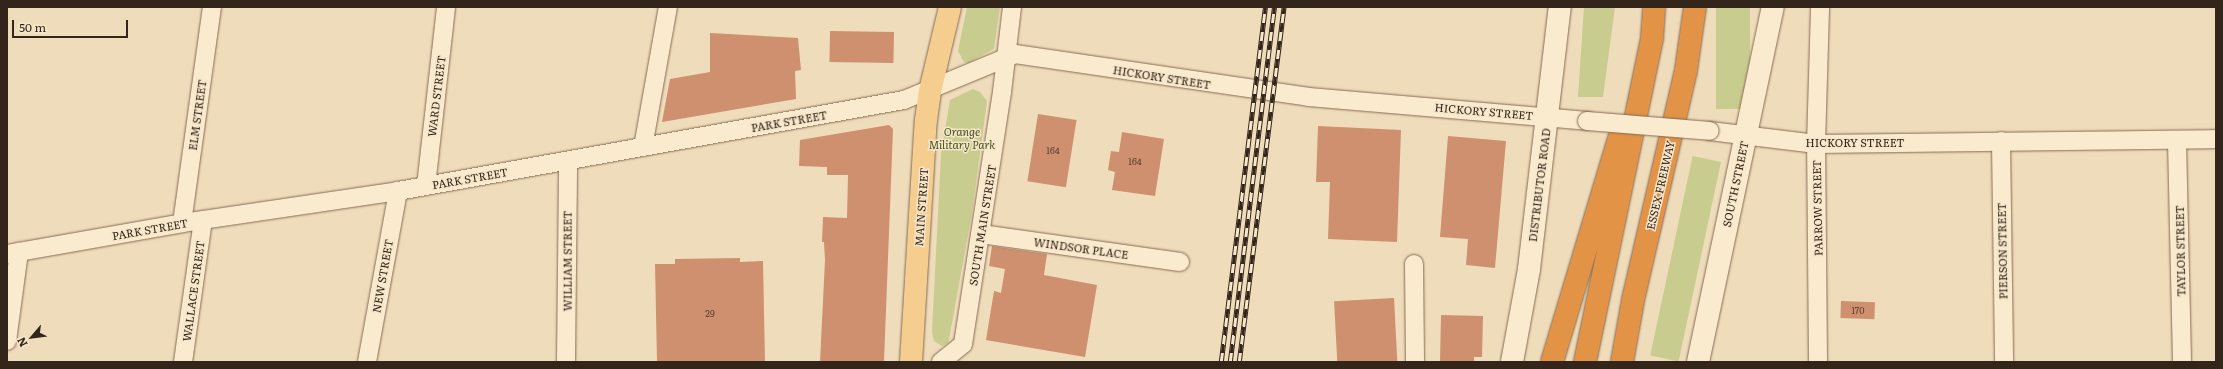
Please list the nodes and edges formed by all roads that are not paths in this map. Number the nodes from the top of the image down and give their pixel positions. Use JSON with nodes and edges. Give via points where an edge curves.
{"nodes":[{"id":1,"x":212,"y":7,"type":"edge"},
{"id":2,"x":446,"y":7,"type":"edge"},
{"id":3,"x":668,"y":7,"type":"edge"},
{"id":4,"x":950,"y":7,"type":"edge"},
{"id":5,"x":1012,"y":7,"type":"edge"},
{"id":6,"x":1560,"y":7,"type":"edge"},
{"id":7,"x":1654,"y":7,"type":"edge"},
{"id":8,"x":1773,"y":7,"type":"edge"},
{"id":9,"x":1820,"y":7,"type":"edge"},
{"id":10,"x":1695,"y":12,"type":"edge"},
{"id":11,"x":1652,"y":38,"type":"junction"},
{"id":12,"x":1006,"y":58,"type":"junction"},
{"id":13,"x":930,"y":91,"type":"junction"},
{"id":14,"x":1547,"y":116,"type":"junction"},
{"id":15,"x":1745,"y":134,"type":"junction"},
{"id":16,"x":2216,"y":140,"type":"edge"},
{"id":17,"x":2001,"y":141,"type":"junction"},
{"id":18,"x":2177,"y":141,"type":"junction"},
{"id":19,"x":1816,"y":144,"type":"junction"},
{"id":20,"x":643,"y":147,"type":"junction"},
{"id":21,"x":568,"y":161,"type":"junction"},
{"id":22,"x":426,"y":186,"type":"junction"},
{"id":23,"x":398,"y":191,"type":"junction"},
{"id":24,"x":203,"y":220,"type":"junction"},
{"id":25,"x":182,"y":223,"type":"junction"},
{"id":26,"x":982,"y":234,"type":"junction"},
{"id":27,"x":13,"y":253,"type":"edge"},
{"id":28,"x":1180,"y":262,"type":"dead end"},
{"id":29,"x":1414,"y":264,"type":"dead end"},
{"id":30,"x":7,"y":341,"type":"edge"},
{"id":31,"x":182,"y":362,"type":"edge"},
{"id":32,"x":367,"y":362,"type":"edge"},
{"id":33,"x":566,"y":362,"type":"edge"},
{"id":34,"x":911,"y":362,"type":"edge"},
{"id":35,"x":941,"y":362,"type":"edge"},
{"id":36,"x":1415,"y":362,"type":"edge"},
{"id":37,"x":1512,"y":362,"type":"edge"},
{"id":38,"x":1552,"y":362,"type":"edge"},
{"id":39,"x":1585,"y":362,"type":"edge"},
{"id":40,"x":1622,"y":362,"type":"edge"},
{"id":41,"x":1698,"y":362,"type":"edge"},
{"id":42,"x":1818,"y":362,"type":"edge"},
{"id":43,"x":2004,"y":362,"type":"edge"},
{"id":44,"x":2182,"y":362,"type":"edge"}],
"edges":[{"from":1,"to":25,"type":"street","name":"ELM STREET"},
{"from":2,"to":22,"type":"street","name":"WARD STREET"},
{"from":3,"to":20,"type":"street"},
{"from":4,"to":13,"type":"main road","name":"MAIN STREET"},
{"from":5,"to":12,"type":"street","name":"SOUTH MAIN STREET"},
{"from":6,"to":14,"type":"main road","name":"DISTRIBUTOR ROAD"},
{"from":7,"to":11,"type":"highway"},
{"from":8,"to":15,"type":"main road","name":"SOUTH STREET"},
{"from":9,"to":19,"type":"street","name":"PARROW STREET"},
{"from":10,"to":40,"type":"highway","name":"ESSEX FREEWAY","via":[[1686,70],[1633,300]]},
{"from":11,"to":38,"type":"highway","via":[[1605,182]]},
{"from":11,"to":39,"type":"highway"},
{"from":12,"to":13,"type":"street","name":"HICKORY STREET"},
{"from":12,"to":14,"type":"street","name":"HICKORY STREET","via":[[1015,54],[1309,97]]},
{"from":12,"to":26,"type":"street","name":"SOUTH MAIN STREET"},
{"from":13,"to":20,"type":"street","name":"PARK STREET","via":[[896,102]]},
{"from":13,"to":34,"type":"main road","name":"MAIN STREET"},
{"from":14,"to":15,"type":"street","name":"HICKORY STREET","bridge":true},
{"from":14,"to":37,"type":"main road","name":"DISTRIBUTOR ROAD","via":[[1529,269]]},
{"from":15,"to":19,"type":"street","name":"HICKORY STREET"},
{"from":15,"to":41,"type":"main road","name":"SOUTH STREET"},
{"from":16,"to":18,"type":"street","name":"HICKORY STREET"},
{"from":17,"to":18,"type":"street","name":"HICKORY STREET"},
{"from":17,"to":19,"type":"street","name":"HICKORY STREET"},
{"from":17,"to":43,"type":"street","name":"PIERSON STREET"},
{"from":18,"to":44,"type":"street","name":"TAYLOR STREET"},
{"from":19,"to":42,"type":"street","name":"PARROW STREET"},
{"from":20,"to":21,"type":"street","name":"PARK STREET"},
{"from":21,"to":22,"type":"street","name":"PARK STREET"},
{"from":21,"to":33,"type":"street","name":"WILLIAM STREET"},
{"from":22,"to":23,"type":"street","name":"PARK STREET"},
{"from":23,"to":24,"type":"street","name":"PARK STREET"},
{"from":23,"to":32,"type":"street","name":"NEW STREET"},
{"from":24,"to":25,"type":"street","name":"PARK STREET"},
{"from":24,"to":31,"type":"street","name":"WALLACE STREET"},
{"from":25,"to":27,"type":"street","name":"PARK STREET"},
{"from":26,"to":28,"type":"street","name":"WINDSOR PLACE"},
{"from":26,"to":35,"type":"street","name":"SOUTH MAIN STREET","via":[[963,344]]},
{"from":27,"to":30,"type":"street"},
{"from":29,"to":36,"type":"street"}]}
